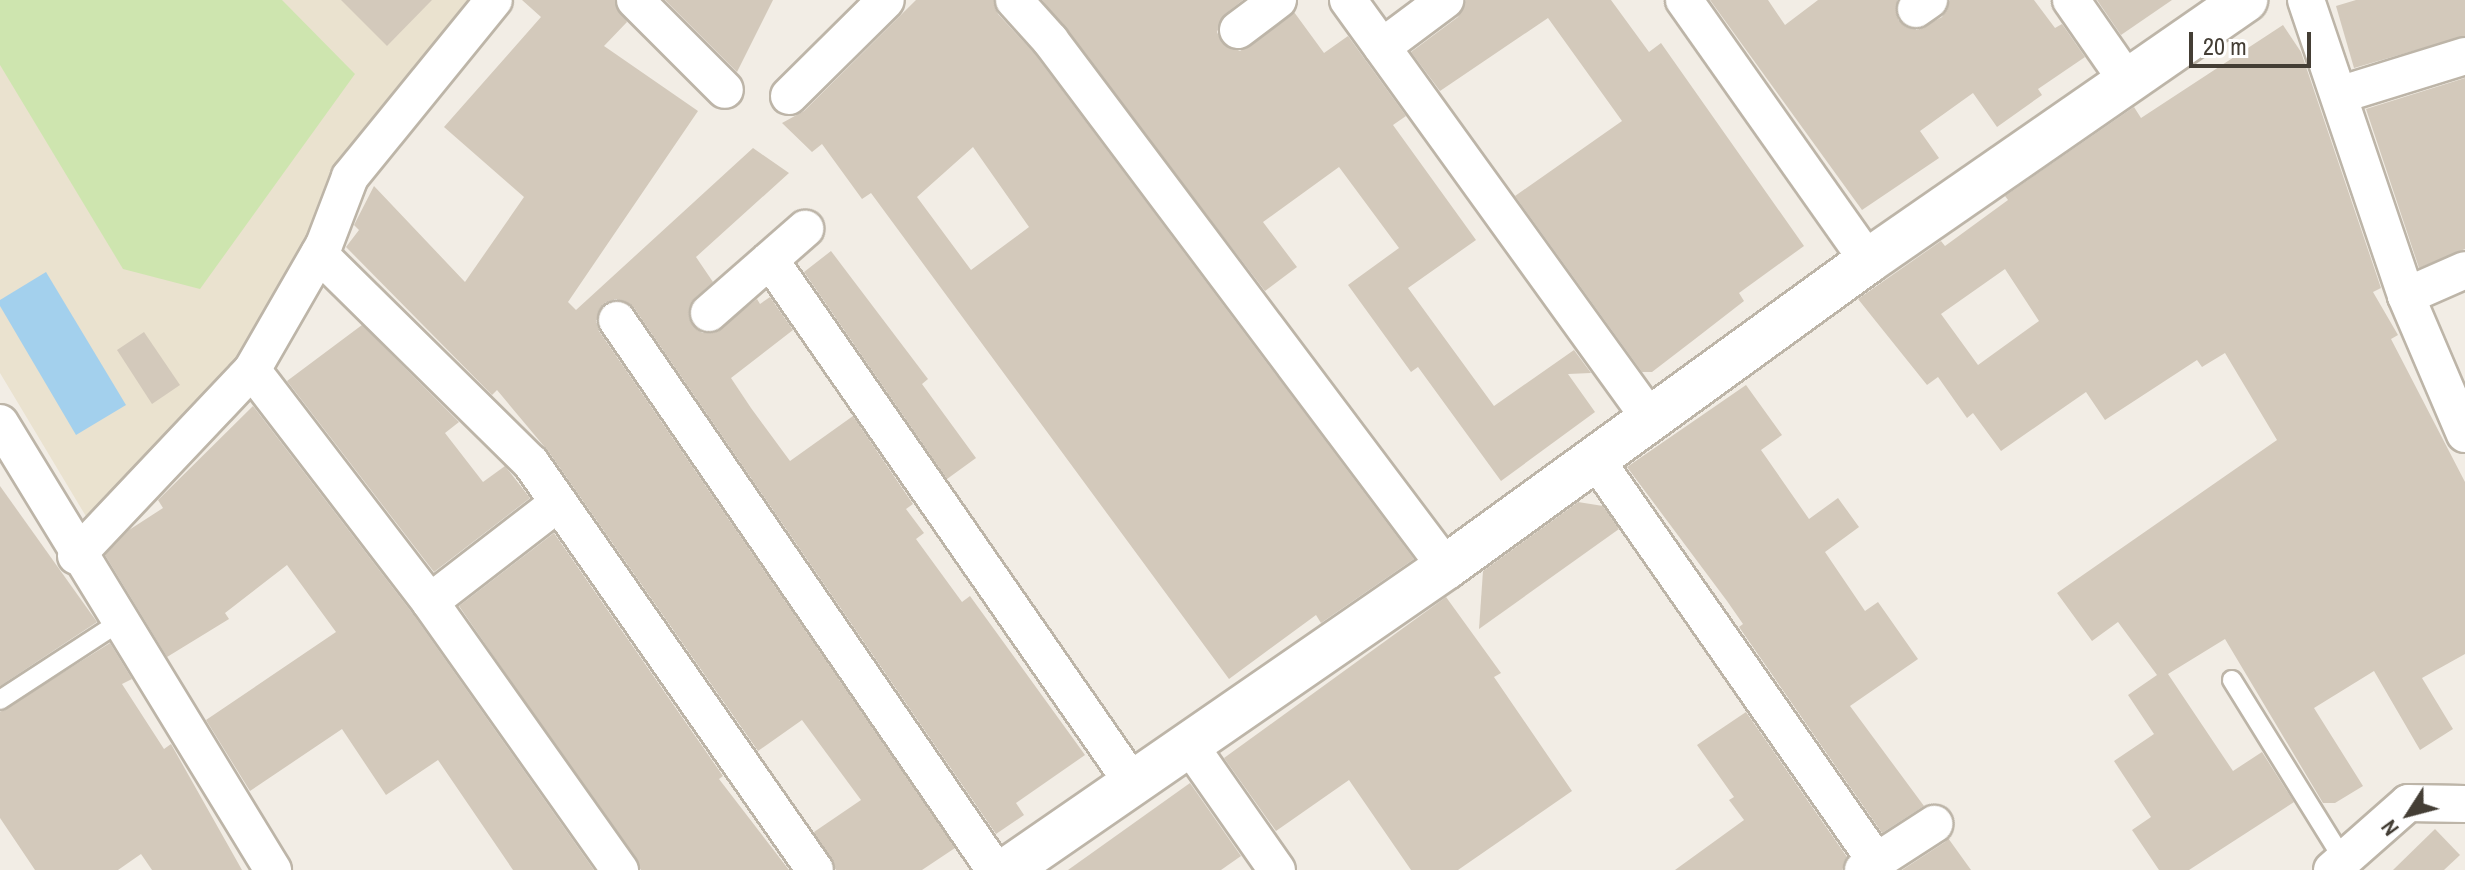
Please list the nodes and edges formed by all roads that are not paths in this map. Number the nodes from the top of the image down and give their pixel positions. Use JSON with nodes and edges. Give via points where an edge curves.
{"nodes":[{"id":1,"x":494,"y":0,"type":"edge"},
{"id":2,"x":635,"y":0,"type":"edge"},
{"id":3,"x":1014,"y":0,"type":"edge"},
{"id":4,"x":1278,"y":0,"type":"edge"},
{"id":5,"x":1348,"y":0,"type":"edge"},
{"id":6,"x":1445,"y":0,"type":"edge"},
{"id":7,"x":1684,"y":0,"type":"edge"},
{"id":8,"x":2071,"y":0,"type":"edge"},
{"id":9,"x":2245,"y":0,"type":"edge"},
{"id":10,"x":2306,"y":0,"type":"edge"},
{"id":11,"x":865,"y":6,"type":"edge"},
{"id":12,"x":1238,"y":30,"type":"dead end"},
{"id":13,"x":1382,"y":47,"type":"junction"},
{"id":14,"x":2465,"y":56,"type":"edge"},
{"id":15,"x":2126,"y":79,"type":"junction"},
{"id":16,"x":725,"y":90,"type":"dead end"},
{"id":17,"x":2339,"y":95,"type":"junction"},
{"id":18,"x":789,"y":96,"type":"dead end"},
{"id":19,"x":805,"y":229,"type":"dead end"},
{"id":20,"x":319,"y":254,"type":"junction"},
{"id":21,"x":770,"y":260,"type":"junction"},
{"id":22,"x":1868,"y":261,"type":"junction"},
{"id":23,"x":2465,"y":270,"type":"edge"},
{"id":24,"x":2406,"y":296,"type":"junction"},
{"id":25,"x":709,"y":313,"type":"dead end"},
{"id":26,"x":617,"y":320,"type":"dead end"},
{"id":27,"x":252,"y":370,"type":"junction"},
{"id":28,"x":1651,"y":420,"type":"junction"},
{"id":29,"x":0,"y":423,"type":"edge"},
{"id":30,"x":2465,"y":434,"type":"edge"},
{"id":31,"x":1594,"y":457,"type":"junction"},
{"id":32,"x":558,"y":503,"type":"junction"},
{"id":33,"x":76,"y":556,"type":"junction"},
{"id":34,"x":1446,"y":567,"type":"junction"},
{"id":35,"x":430,"y":602,"type":"junction"},
{"id":36,"x":118,"y":623,"type":"junction"},
{"id":37,"x":2232,"y":680,"type":"dead end"},
{"id":38,"x":0,"y":700,"type":"edge"},
{"id":39,"x":1188,"y":743,"type":"junction"},
{"id":40,"x":1132,"y":782,"type":"junction"},
{"id":41,"x":2465,"y":804,"type":"edge"},
{"id":42,"x":1934,"y":824,"type":"dead end"},
{"id":43,"x":2337,"y":865,"type":"edge"},
{"id":44,"x":1870,"y":866,"type":"edge"},
{"id":45,"x":273,"y":870,"type":"edge"},
{"id":46,"x":620,"y":870,"type":"edge"},
{"id":47,"x":815,"y":870,"type":"edge"},
{"id":48,"x":995,"y":870,"type":"edge"},
{"id":49,"x":1007,"y":870,"type":"edge"},
{"id":50,"x":1277,"y":870,"type":"edge"}],
"edges":[{"from":1,"to":20,"type":"street","via":[[350,177]]},
{"from":2,"to":16,"type":"street"},
{"from":3,"to":34,"type":"street","via":[[1050,40]]},
{"from":4,"to":12,"type":"street"},
{"from":5,"to":13,"type":"street"},
{"from":6,"to":13,"type":"street"},
{"from":7,"to":22,"type":"street"},
{"from":8,"to":15,"type":"street"},
{"from":9,"to":15,"type":"street"},
{"from":10,"to":17,"type":"street"},
{"from":11,"to":18,"type":"street"},
{"from":13,"to":28,"type":"street"},
{"from":14,"to":17,"type":"street"},
{"from":15,"to":22,"type":"street"},
{"from":17,"to":24,"type":"street"},
{"from":19,"to":21,"type":"street"},
{"from":20,"to":27,"type":"street"},
{"from":20,"to":32,"type":"street","via":[[531,463]]},
{"from":21,"to":25,"type":"street"},
{"from":21,"to":40,"type":"street"},
{"from":22,"to":28,"type":"street"},
{"from":23,"to":24,"type":"street"},
{"from":24,"to":30,"type":"street"},
{"from":26,"to":48,"type":"street"},
{"from":27,"to":33,"type":"street"},
{"from":27,"to":35,"type":"street"},
{"from":28,"to":31,"type":"street"},
{"from":29,"to":33,"type":"street"},
{"from":31,"to":34,"type":"street"},
{"from":31,"to":44,"type":"street"},
{"from":32,"to":35,"type":"street"},
{"from":32,"to":47,"type":"street"},
{"from":33,"to":36,"type":"street"},
{"from":34,"to":39,"type":"street"},
{"from":35,"to":46,"type":"street"},
{"from":36,"to":38,"type":"lane"},
{"from":36,"to":45,"type":"street"},
{"from":37,"to":43,"type":"lane"},
{"from":39,"to":40,"type":"street"},
{"from":39,"to":50,"type":"street"},
{"from":40,"to":49,"type":"street"},
{"from":41,"to":43,"type":"street","via":[[2408,803]]},
{"from":42,"to":44,"type":"street"}]}
